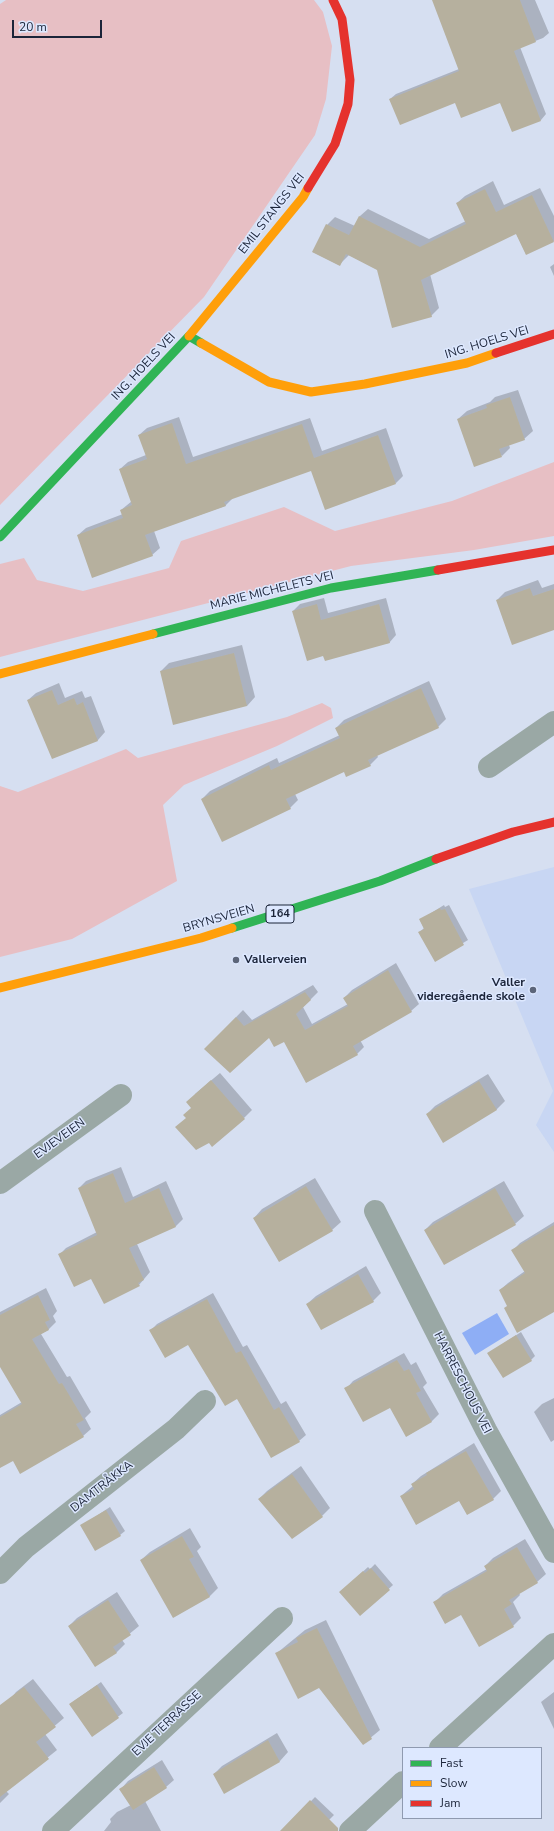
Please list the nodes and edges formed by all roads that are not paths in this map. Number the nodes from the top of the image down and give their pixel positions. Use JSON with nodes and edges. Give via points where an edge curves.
{"nodes":[{"id":1,"x":333,"y":0,"type":"edge"},
{"id":2,"x":554,"y":334,"type":"edge"},
{"id":3,"x":189,"y":336,"type":"junction"},
{"id":4,"x":0,"y":537,"type":"edge"},
{"id":5,"x":554,"y":550,"type":"edge"},
{"id":6,"x":0,"y":674,"type":"edge"},
{"id":7,"x":554,"y":722,"type":"edge"},
{"id":8,"x":489,"y":767,"type":"dead end"},
{"id":9,"x":554,"y":822,"type":"edge"},
{"id":10,"x":0,"y":988,"type":"edge"},
{"id":11,"x":121,"y":1095,"type":"dead end"},
{"id":12,"x":0,"y":1183,"type":"edge"},
{"id":13,"x":375,"y":1211,"type":"dead end"},
{"id":14,"x":204,"y":1402,"type":"dead end"},
{"id":15,"x":554,"y":1552,"type":"edge"},
{"id":16,"x":0,"y":1573,"type":"edge"},
{"id":17,"x":282,"y":1618,"type":"dead end"},
{"id":18,"x":554,"y":1644,"type":"edge"},
{"id":19,"x":441,"y":1747,"type":"edge"},
{"id":20,"x":402,"y":1783,"type":"edge"},
{"id":21,"x":53,"y":1831,"type":"edge"},
{"id":22,"x":350,"y":1831,"type":"edge"}],
"edges":[{"from":1,"to":3,"type":"street","name":"EMIL STANGS VEI","via":[[342,19],[350,80],[348,104],[335,144],[303,197]]},
{"from":2,"to":3,"type":"street","name":"ING. HOELS VEI","via":[[467,363],[365,384],[311,392],[269,382]]},
{"from":3,"to":4,"type":"street","name":"ING. HOELS VEI"},
{"from":5,"to":6,"type":"street","name":"MARIE MICHELETS VEI","via":[[331,588]]},
{"from":7,"to":8,"type":"street"},
{"from":9,"to":10,"type":"street","name":"BRYNSVEIEN","number":"164","via":[[513,832],[366,886],[201,938]]},
{"from":11,"to":12,"type":"street","name":"EVJEVEIEN"},
{"from":13,"to":15,"type":"street","name":"HARRESCHOUS VEI","via":[[486,1430]]},
{"from":14,"to":16,"type":"street","name":"DAMTRÅKKA","via":[[176,1429],[26,1546]]},
{"from":17,"to":21,"type":"street","name":"EVJE TERRASSE"},
{"from":18,"to":19,"type":"street"},
{"from":20,"to":22,"type":"street"}]}
